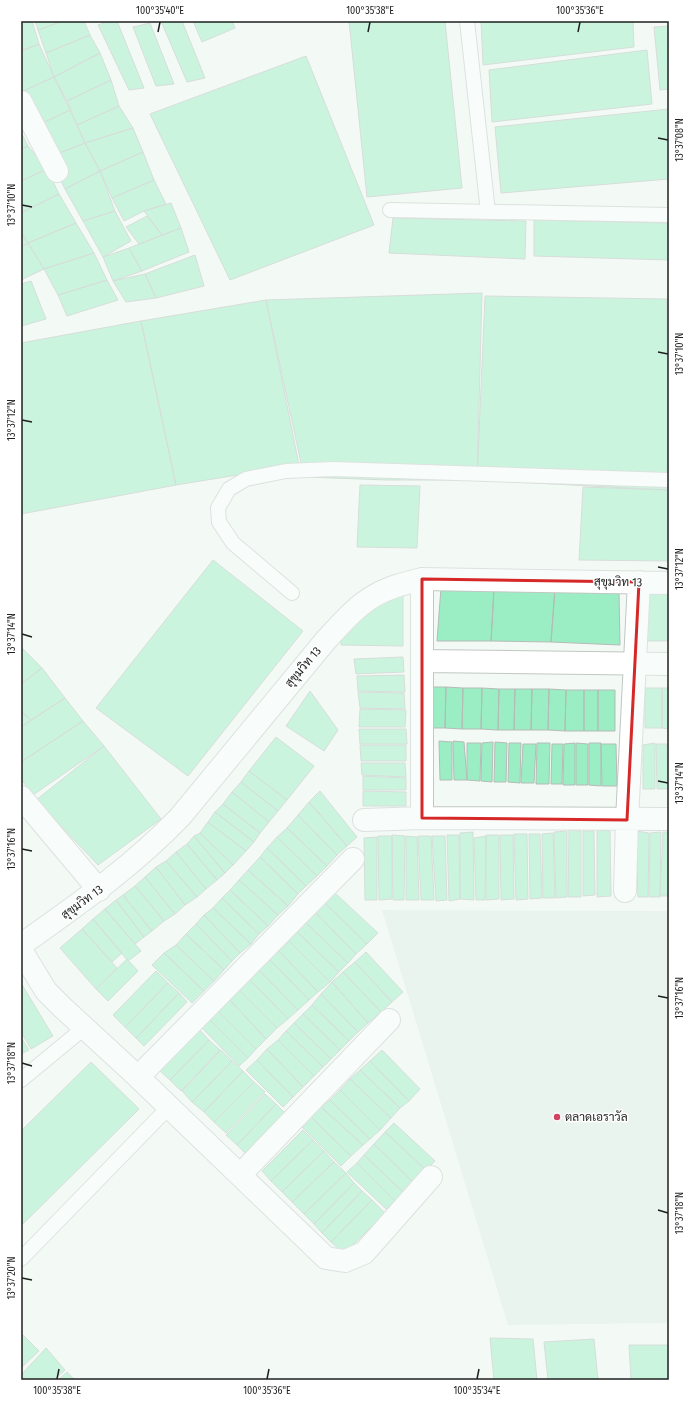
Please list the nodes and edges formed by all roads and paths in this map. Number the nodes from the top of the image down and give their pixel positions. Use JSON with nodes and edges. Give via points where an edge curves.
{"nodes":[{"id":1,"x":467,"y":21,"type":"edge"},
{"id":2,"x":21,"y":102,"type":"edge"},
{"id":3,"x":57,"y":171,"type":"dead end"},
{"id":4,"x":390,"y":210,"type":"dead end"},
{"id":5,"x":488,"y":212,"type":"junction"},
{"id":6,"x":669,"y":215,"type":"edge"},
{"id":7,"x":669,"y":480,"type":"edge"},
{"id":8,"x":422,"y":579,"type":"junction"},
{"id":9,"x":639,"y":582,"type":"junction"},
{"id":10,"x":669,"y":583,"type":"edge"},
{"id":11,"x":292,"y":593,"type":"dead end"},
{"id":12,"x":422,"y":661,"type":"junction"},
{"id":13,"x":634,"y":663,"type":"junction"},
{"id":14,"x":669,"y":664,"type":"edge"},
{"id":15,"x":21,"y":797,"type":"edge"},
{"id":16,"x":422,"y":818,"type":"junction"},
{"id":17,"x":669,"y":819,"type":"edge"},
{"id":18,"x":364,"y":820,"type":"dead end"},
{"id":19,"x":627,"y":820,"type":"junction"},
{"id":20,"x":353,"y":859,"type":"dead end"},
{"id":21,"x":99,"y":890,"type":"junction"},
{"id":22,"x":625,"y":891,"type":"dead end"},
{"id":23,"x":21,"y":945,"type":"edge"},
{"id":24,"x":21,"y":950,"type":"edge"},
{"id":25,"x":389,"y":1020,"type":"dead end"},
{"id":26,"x":84,"y":1028,"type":"junction"},
{"id":27,"x":138,"y":1077,"type":"junction"},
{"id":28,"x":21,"y":1080,"type":"edge"},
{"id":29,"x":168,"y":1107,"type":"junction"},
{"id":30,"x":240,"y":1175,"type":"junction"},
{"id":31,"x":431,"y":1177,"type":"dead end"},
{"id":32,"x":21,"y":1259,"type":"edge"}],
"edges":[{"from":1,"to":5,"type":"lane"},
{"from":2,"to":3,"type":"street"},
{"from":4,"to":5,"type":"lane"},
{"from":5,"to":6,"type":"lane"},
{"from":7,"to":11,"type":"lane","via":[[333,469],[286,471],[246,479],[229,489],[218,508],[219,522],[233,543]]},
{"from":8,"to":9,"type":"street","name":"สุขุมวิท 13"},
{"from":8,"to":12,"type":"street"},
{"from":8,"to":21,"type":"street","name":"สุขุมวิท 13","via":[[396,586],[374,596],[351,613],[180,817]]},
{"from":9,"to":10,"type":"street","name":"สุขุมวิท 13"},
{"from":9,"to":13,"type":"street"},
{"from":12,"to":13,"type":"street"},
{"from":12,"to":16,"type":"street"},
{"from":13,"to":14,"type":"street"},
{"from":13,"to":19,"type":"street"},
{"from":15,"to":21,"type":"street"},
{"from":16,"to":18,"type":"street"},
{"from":16,"to":19,"type":"street"},
{"from":17,"to":19,"type":"street"},
{"from":19,"to":22,"type":"street"},
{"from":20,"to":27,"type":"street"},
{"from":21,"to":23,"type":"street","name":"สุขุมวิท 13"},
{"from":24,"to":26,"type":"street","via":[[46,991]]},
{"from":25,"to":30,"type":"street"},
{"from":26,"to":27,"type":"street"},
{"from":26,"to":28,"type":"lane"},
{"from":27,"to":29,"type":"street"},
{"from":29,"to":30,"type":"street"},
{"from":29,"to":32,"type":"lane"},
{"from":30,"to":31,"type":"street","via":[[326,1258],[345,1261],[364,1253]]}]}
